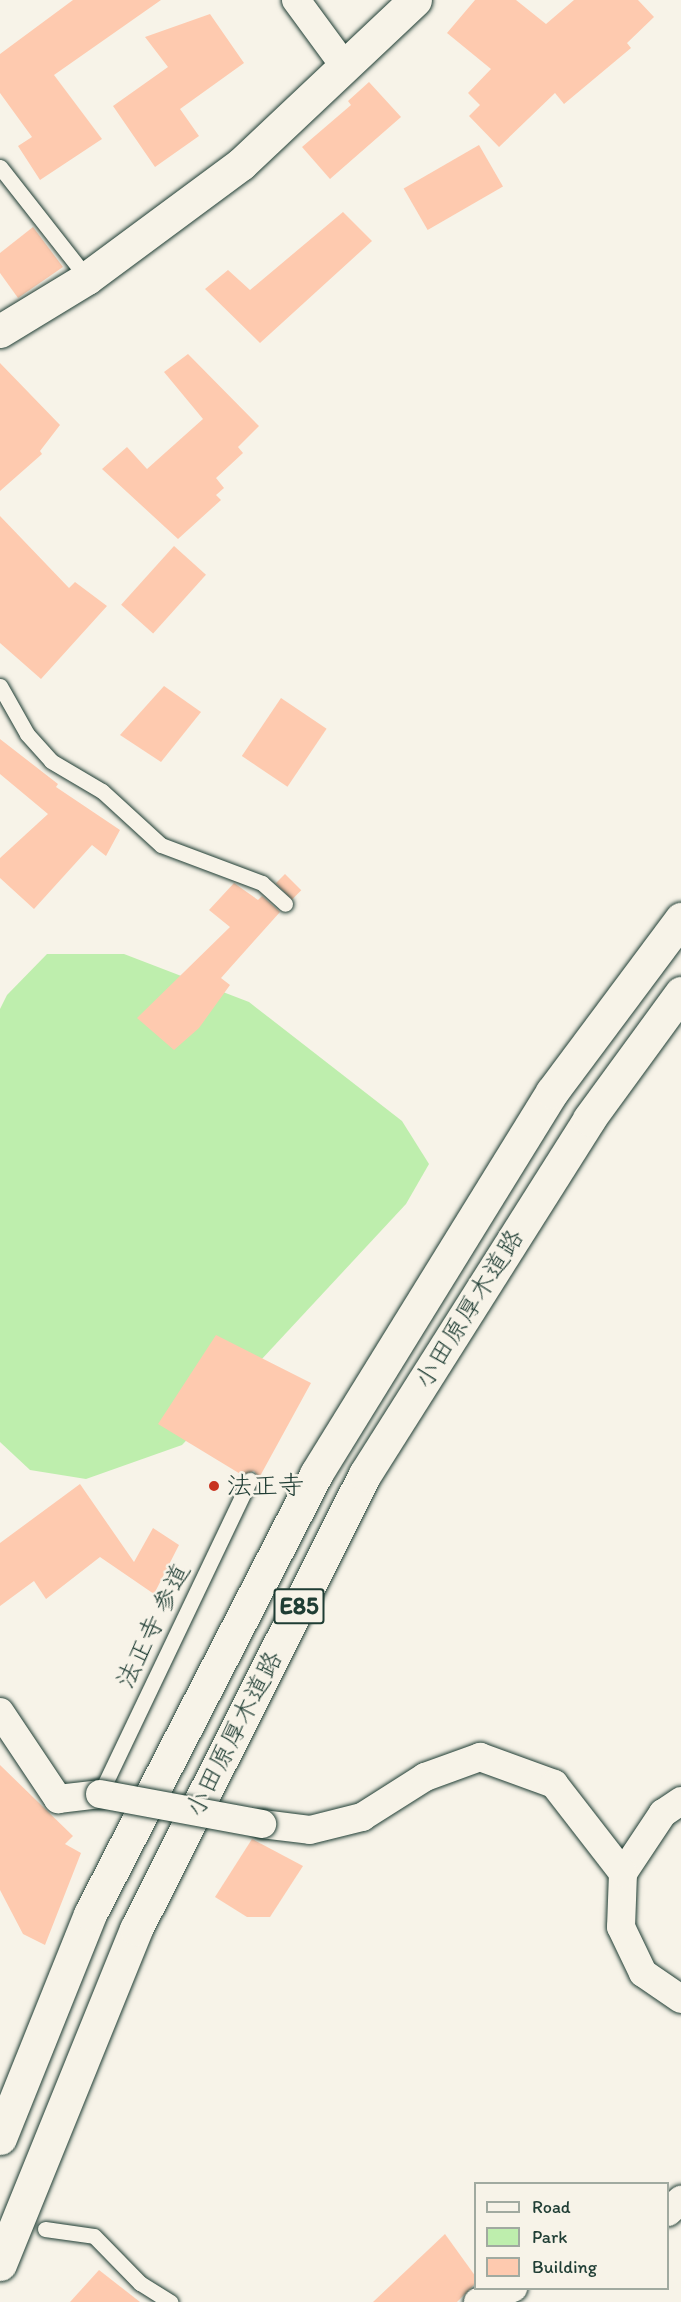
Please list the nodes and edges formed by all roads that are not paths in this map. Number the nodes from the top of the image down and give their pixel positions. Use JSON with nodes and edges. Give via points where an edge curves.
{"nodes":[{"id":1,"x":296,"y":0,"type":"edge"},
{"id":2,"x":415,"y":0,"type":"edge"},
{"id":3,"x":343,"y":64,"type":"junction"},
{"id":4,"x":0,"y":167,"type":"edge"},
{"id":5,"x":87,"y":278,"type":"junction"},
{"id":6,"x":0,"y":332,"type":"edge"},
{"id":7,"x":0,"y":686,"type":"edge"},
{"id":8,"x":285,"y":904,"type":"dead end"},
{"id":9,"x":681,"y":920,"type":"edge"},
{"id":10,"x":681,"y":993,"type":"edge"},
{"id":11,"x":250,"y":1480,"type":"dead end"},
{"id":12,"x":0,"y":1712,"type":"edge"},
{"id":13,"x":100,"y":1794,"type":"junction"},
{"id":14,"x":681,"y":1801,"type":"edge"},
{"id":15,"x":623,"y":1873,"type":"junction"},
{"id":16,"x":681,"y":1999,"type":"edge"},
{"id":17,"x":0,"y":2138,"type":"edge"},
{"id":18,"x":681,"y":2200,"type":"edge"},
{"id":19,"x":669,"y":2211,"type":"edge"},
{"id":20,"x":45,"y":2229,"type":"dead end"},
{"id":21,"x":0,"y":2264,"type":"edge"},
{"id":22,"x":510,"y":2290,"type":"edge"},
{"id":23,"x":171,"y":2302,"type":"edge"},
{"id":24,"x":478,"y":2302,"type":"edge"}],
"edges":[{"from":1,"to":3,"type":"street"},
{"from":2,"to":3,"type":"main road"},
{"from":3,"to":5,"type":"main road","via":[[241,164]]},
{"from":4,"to":5,"type":"lane"},
{"from":5,"to":6,"type":"main road"},
{"from":7,"to":8,"type":"lane","via":[[27,734],[51,761],[102,791],[161,845],[262,883]]},
{"from":9,"to":17,"type":"main road","name":"小田原厚木道路","number":"E85","via":[[552,1092],[315,1474],[90,1914]]},
{"from":10,"to":21,"type":"main road","name":"小田原厚木道路","number":"E85","via":[[589,1119],[365,1474],[136,1929]]},
{"from":11,"to":13,"type":"lane","name":"法正寺 参道"},
{"from":12,"to":13,"type":"street","via":[[58,1799]]},
{"from":13,"to":15,"type":"street","bridge":true,"via":[[310,1830],[362,1817],[425,1777],[480,1757],[554,1784]]},
{"from":14,"to":15,"type":"street","via":[[663,1813]]},
{"from":15,"to":16,"type":"street","via":[[621,1926],[643,1973]]},
{"from":18,"to":19,"type":"street"},
{"from":20,"to":23,"type":"lane","via":[[94,2236],[140,2283]]},
{"from":22,"to":24,"type":"street"}]}
